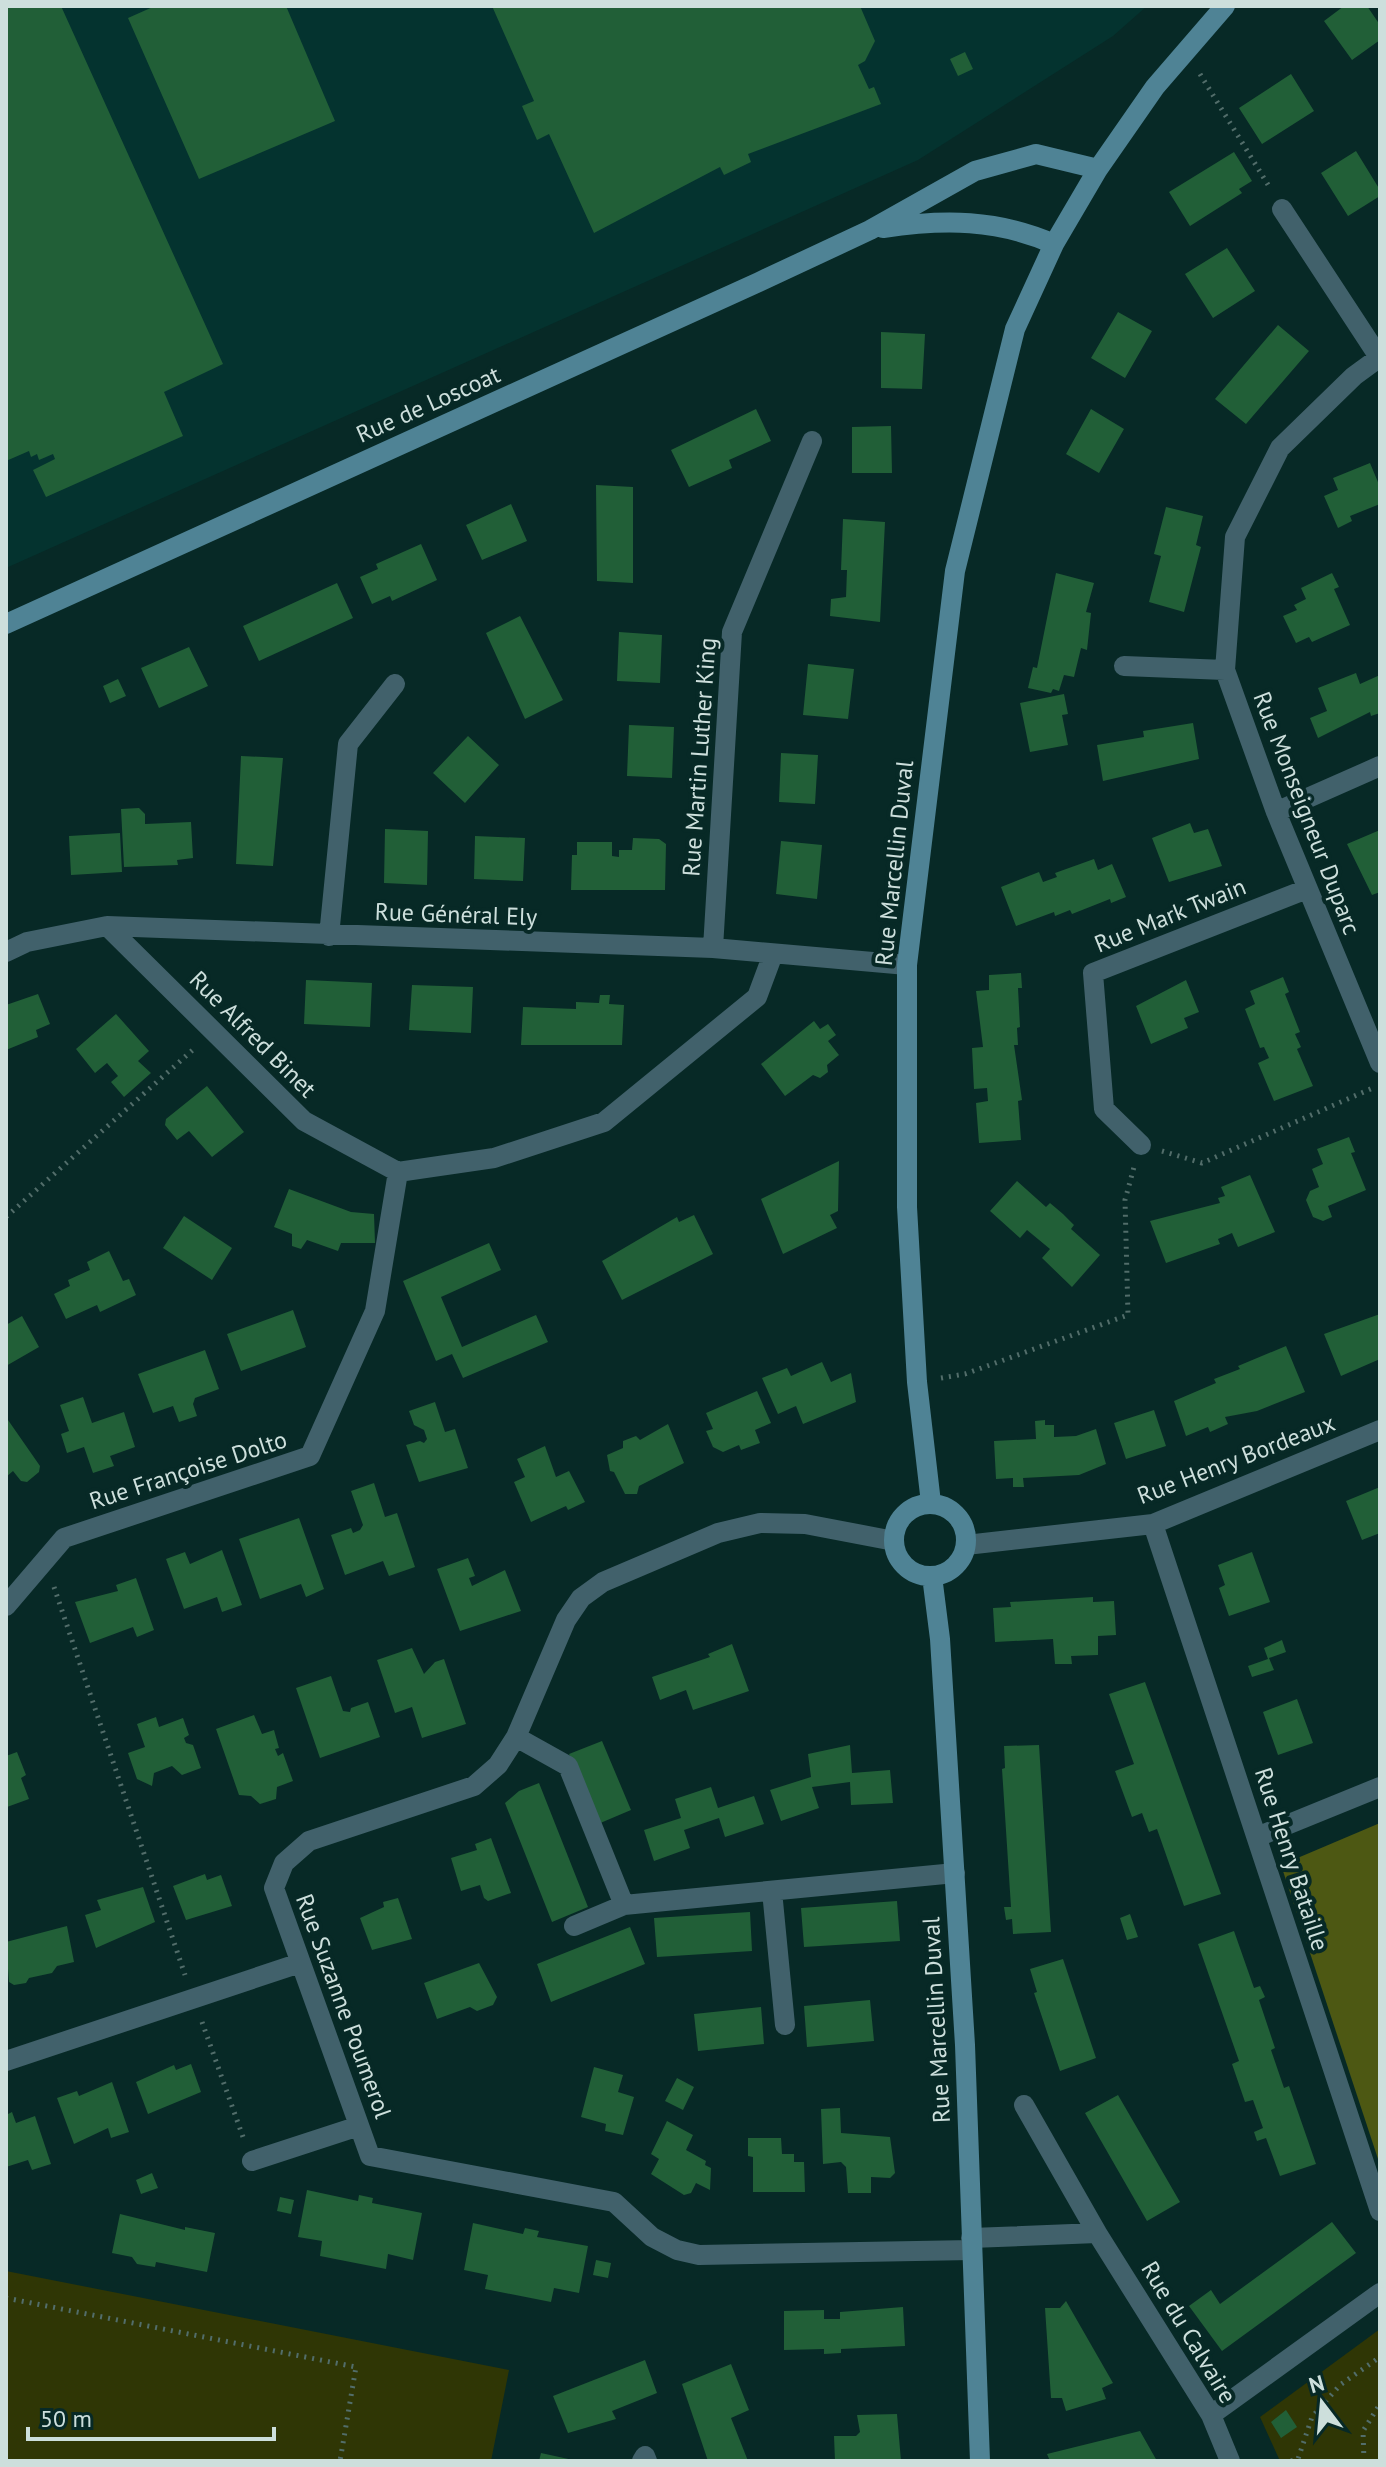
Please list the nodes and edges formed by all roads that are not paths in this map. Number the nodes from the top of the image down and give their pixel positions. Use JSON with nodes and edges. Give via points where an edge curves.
{"nodes":[{"id":1,"x":1225,"y":6,"type":"edge"},
{"id":2,"x":1098,"y":169,"type":"junction"},
{"id":3,"x":1282,"y":209,"type":"road end"},
{"id":4,"x":870,"y":230,"type":"junction"},
{"id":5,"x":1054,"y":244,"type":"junction"},
{"id":6,"x":1380,"y":357,"type":"edge"},
{"id":7,"x":812,"y":441,"type":"dead end"},
{"id":8,"x":6,"y":624,"type":"edge"},
{"id":9,"x":1124,"y":666,"type":"dead end"},
{"id":10,"x":1225,"y":670,"type":"junction"},
{"id":11,"x":395,"y":684,"type":"dead end"},
{"id":12,"x":1380,"y":766,"type":"edge"},
{"id":13,"x":1276,"y":812,"type":"junction"},
{"id":14,"x":1307,"y":889,"type":"junction"},
{"id":15,"x":107,"y":926,"type":"junction"},
{"id":16,"x":329,"y":936,"type":"junction"},
{"id":17,"x":713,"y":948,"type":"junction"},
{"id":18,"x":6,"y":952,"type":"edge"},
{"id":19,"x":773,"y":954,"type":"junction"},
{"id":20,"x":907,"y":965,"type":"junction"},
{"id":21,"x":1380,"y":1063,"type":"edge"},
{"id":22,"x":1141,"y":1145,"type":"road end"},
{"id":23,"x":398,"y":1172,"type":"junction"},
{"id":24,"x":1380,"y":1430,"type":"edge"},
{"id":25,"x":931,"y":1503,"type":"junction"},
{"id":26,"x":1153,"y":1524,"type":"junction"},
{"id":27,"x":894,"y":1541,"type":"junction"},
{"id":28,"x":966,"y":1545,"type":"junction"},
{"id":29,"x":932,"y":1576,"type":"junction"},
{"id":30,"x":6,"y":1606,"type":"edge"},
{"id":31,"x":516,"y":1737,"type":"junction"},
{"id":32,"x":1380,"y":1787,"type":"edge"},
{"id":33,"x":1257,"y":1837,"type":"junction"},
{"id":34,"x":955,"y":1873,"type":"junction"},
{"id":35,"x":772,"y":1891,"type":"junction"},
{"id":36,"x":624,"y":1905,"type":"junction"},
{"id":37,"x":574,"y":1926,"type":"dead end"},
{"id":38,"x":300,"y":1963,"type":"junction"},
{"id":39,"x":785,"y":2025,"type":"dead end"},
{"id":40,"x":6,"y":2061,"type":"edge"},
{"id":41,"x":1024,"y":2105,"type":"dead end"},
{"id":42,"x":359,"y":2126,"type":"junction"},
{"id":43,"x":252,"y":2161,"type":"road end"},
{"id":44,"x":1380,"y":2211,"type":"edge"},
{"id":45,"x":1097,"y":2233,"type":"junction"},
{"id":46,"x":972,"y":2244,"type":"junction"},
{"id":47,"x":1380,"y":2293,"type":"edge"},
{"id":48,"x":1211,"y":2415,"type":"junction"},
{"id":49,"x":980,"y":2461,"type":"edge"},
{"id":50,"x":1230,"y":2461,"type":"edge"}],
"edges":[{"from":1,"to":2,"type":"main road","name":"Rue Marcellin Duval","via":[[1184,49]]},
{"from":2,"to":4,"type":"main road","name":"Rue de Loscoat","via":[[1036,154],[975,171]]},
{"from":2,"to":5,"type":"main road","name":"Rue Marcellin Duval"},
{"from":3,"to":6,"type":"street"},
{"from":4,"to":5,"type":"main road","name":"Rue de Loscoat","via":[[933,220],[1000,224]]},
{"from":4,"to":8,"type":"main road","name":"Rue de Loscoat"},
{"from":5,"to":20,"type":"main road","name":"Rue Marcellin Duval","via":[[1015,329],[955,571]]},
{"from":6,"to":10,"type":"street","name":"Rue Monseigneur Duparc","via":[[1280,448],[1235,537]]},
{"from":7,"to":17,"type":"street","name":"Rue Martin Luther King","via":[[732,632]]},
{"from":9,"to":10,"type":"street","name":"Rue Monseigneur Duparc"},
{"from":10,"to":13,"type":"street","name":"Rue Monseigneur Duparc"},
{"from":11,"to":16,"type":"street","via":[[348,744]]},
{"from":12,"to":13,"type":"street"},
{"from":13,"to":14,"type":"street","name":"Rue Monseigneur Duparc"},
{"from":14,"to":21,"type":"street","name":"Rue Monseigneur Duparc"},
{"from":14,"to":22,"type":"street","name":"Rue Mark Twain","via":[[1093,973],[1104,1109]]},
{"from":15,"to":16,"type":"street","name":"Rue Général Ely"},
{"from":15,"to":18,"type":"street","name":"Rue Général Ely","via":[[27,942]]},
{"from":15,"to":23,"type":"street","name":"Rue Alfred Binet","via":[[304,1121]]},
{"from":16,"to":17,"type":"street","name":"Rue Général Ely"},
{"from":17,"to":19,"type":"street","name":"Rue Général Ely"},
{"from":19,"to":20,"type":"street","name":"Rue Général Ely"},
{"from":19,"to":23,"type":"street","via":[[757,997],[604,1122],[494,1158]]},
{"from":20,"to":25,"type":"main road","name":"Rue Marcellin Duval","via":[[907,1207],[917,1382]]},
{"from":23,"to":30,"type":"street","name":"Rue Françoise Dolto","via":[[375,1311],[310,1456],[64,1538]]},
{"from":24,"to":26,"type":"street","name":"Rue Henry Bordeaux"},
{"from":25,"to":27,"type":"main road","via":[[908,1510],[895,1529]]},
{"from":25,"to":28,"type":"main road","via":[[943,1505],[962,1521]]},
{"from":26,"to":28,"type":"street","name":"Rue Henry Bordeaux"},
{"from":26,"to":33,"type":"street","name":"Rue Henry Bataille"},
{"from":27,"to":29,"type":"main road","via":[[910,1570]]},
{"from":27,"to":31,"type":"street","name":"Rue Suzanne Poumerol","via":[[805,1524],[760,1523],[718,1533],[603,1582],[581,1598],[566,1620]]},
{"from":28,"to":29,"type":"main road","via":[[955,1567]]},
{"from":29,"to":34,"type":"main road","name":"Rue Marcellin Duval"},
{"from":31,"to":36,"type":"street","via":[[568,1766]]},
{"from":31,"to":38,"type":"street","name":"Rue Suzanne Poumerol","via":[[498,1765],[474,1786],[309,1841],[284,1863],[274,1888]]},
{"from":32,"to":33,"type":"street"},
{"from":33,"to":44,"type":"street","name":"Rue Henry Bataille"},
{"from":34,"to":35,"type":"street"},
{"from":34,"to":46,"type":"main road","name":"Rue Marcellin Duval"},
{"from":35,"to":36,"type":"street"},
{"from":35,"to":39,"type":"street"},
{"from":36,"to":37,"type":"street"},
{"from":38,"to":40,"type":"street"},
{"from":38,"to":42,"type":"street","name":"Rue Suzanne Poumerol"},
{"from":41,"to":45,"type":"street","name":"Rue du Calvaire"},
{"from":42,"to":43,"type":"street"},
{"from":42,"to":46,"type":"street","name":"Rue Suzanne Poumerol","via":[[370,2156],[614,2202],[652,2237],[699,2255]]},
{"from":45,"to":46,"type":"street"},
{"from":45,"to":48,"type":"street","name":"Rue du Calvaire"},
{"from":46,"to":49,"type":"main road","name":"Rue Marcellin Duval"},
{"from":47,"to":48,"type":"street"},
{"from":48,"to":50,"type":"street","name":"Rue du Calvaire"}]}
